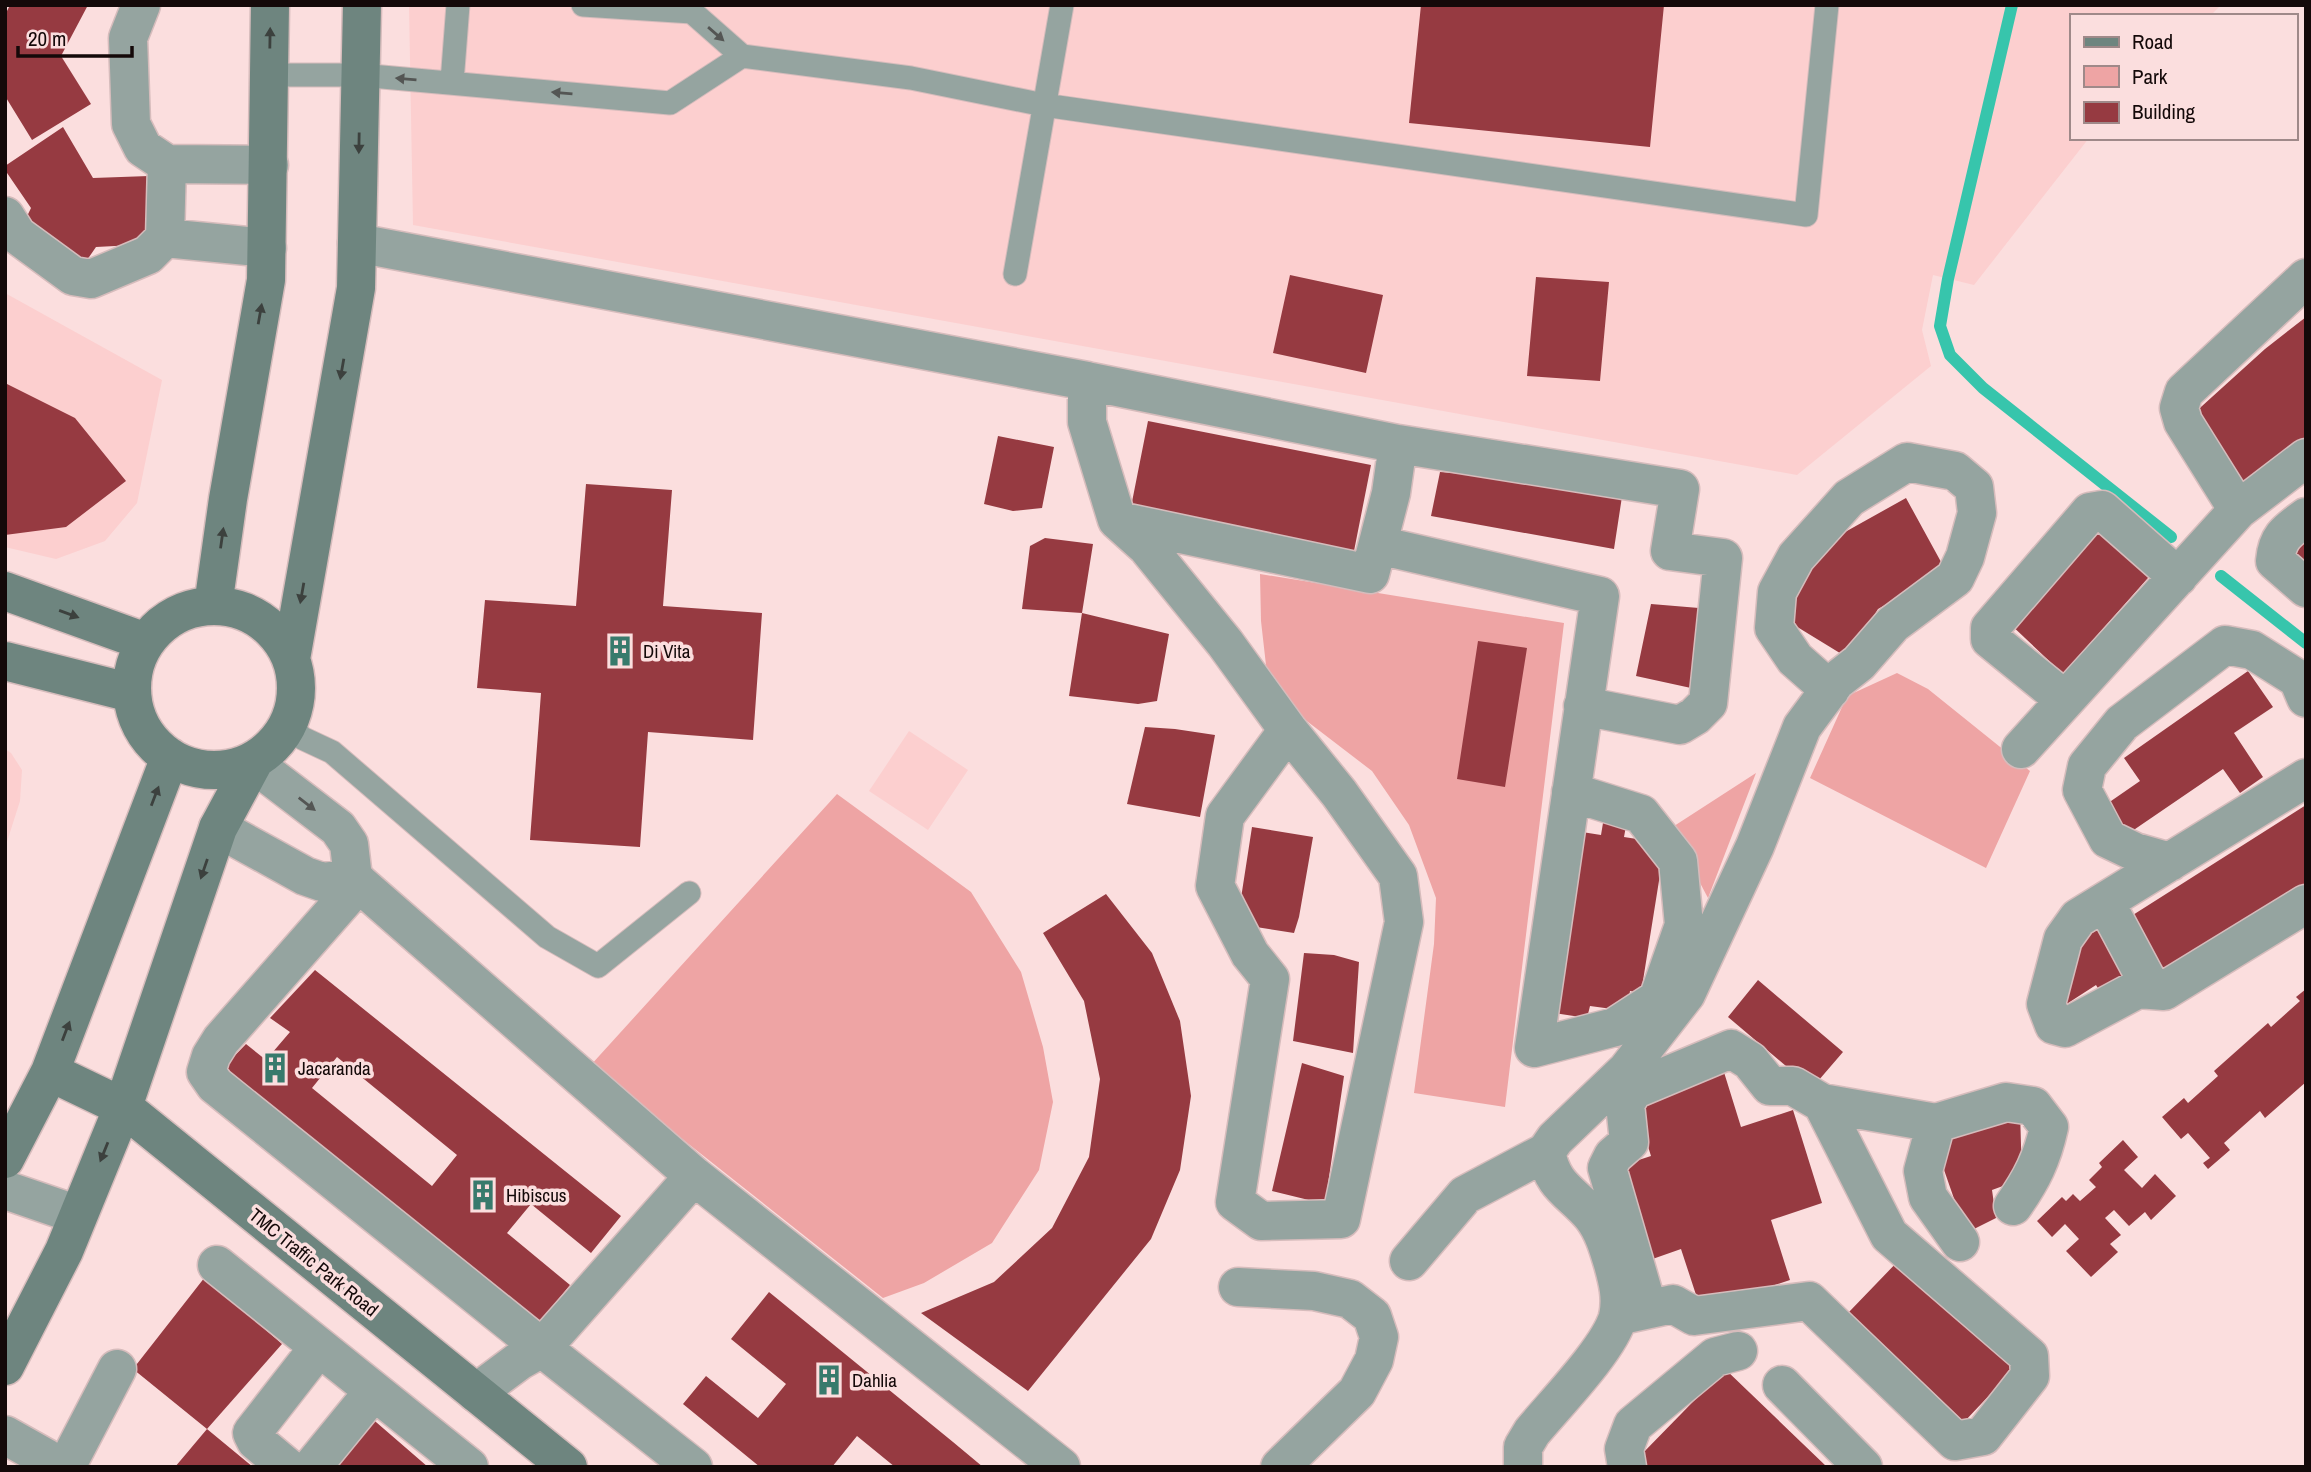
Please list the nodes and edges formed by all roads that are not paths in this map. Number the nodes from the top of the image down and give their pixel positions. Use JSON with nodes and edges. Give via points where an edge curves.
{"nodes":[{"id":1,"x":141,"y":5,"type":"edge"},
{"id":2,"x":270,"y":5,"type":"edge"},
{"id":3,"x":362,"y":5,"type":"edge"},
{"id":4,"x":458,"y":5,"type":"edge"},
{"id":5,"x":583,"y":5,"type":"edge"},
{"id":6,"x":1062,"y":5,"type":"edge"},
{"id":7,"x":1827,"y":5,"type":"edge"},
{"id":8,"x":741,"y":56,"type":"junction"},
{"id":9,"x":269,"y":75,"type":"junction"},
{"id":10,"x":360,"y":75,"type":"junction"},
{"id":11,"x":452,"y":82,"type":"junction"},
{"id":12,"x":1044,"y":105,"type":"junction"},
{"id":13,"x":167,"y":164,"type":"junction"},
{"id":14,"x":269,"y":165,"type":"junction"},
{"id":15,"x":5,"y":216,"type":"edge"},
{"id":16,"x":165,"y":238,"type":"junction"},
{"id":17,"x":357,"y":243,"type":"junction"},
{"id":18,"x":267,"y":248,"type":"junction"},
{"id":19,"x":1015,"y":274,"type":"dead end"},
{"id":20,"x":2306,"y":278,"type":"edge"},
{"id":21,"x":1087,"y":381,"type":"junction"},
{"id":22,"x":1398,"y":444,"type":"junction"},
{"id":23,"x":2306,"y":458,"type":"edge"},
{"id":24,"x":2238,"y":510,"type":"junction"},
{"id":25,"x":2306,"y":517,"type":"edge"},
{"id":26,"x":1117,"y":520,"type":"junction"},
{"id":27,"x":1378,"y":545,"type":"junction"},
{"id":28,"x":2178,"y":577,"type":"junction"},
{"id":29,"x":2306,"y":588,"type":"edge"},
{"id":30,"x":5,"y":591,"type":"edge"},
{"id":31,"x":213,"y":606,"type":"junction"},
{"id":32,"x":146,"y":642,"type":"junction"},
{"id":33,"x":290,"y":659,"type":"junction"},
{"id":34,"x":5,"y":661,"type":"edge"},
{"id":35,"x":1830,"y":690,"type":"junction"},
{"id":36,"x":132,"y":693,"type":"junction"},
{"id":37,"x":2306,"y":698,"type":"edge"},
{"id":38,"x":2065,"y":700,"type":"junction"},
{"id":39,"x":1583,"y":706,"type":"junction"},
{"id":40,"x":288,"y":722,"type":"junction"},
{"id":41,"x":1288,"y":730,"type":"junction"},
{"id":42,"x":2021,"y":749,"type":"dead end"},
{"id":43,"x":170,"y":757,"type":"junction"},
{"id":44,"x":253,"y":762,"type":"junction"},
{"id":45,"x":2306,"y":778,"type":"edge"},
{"id":46,"x":1571,"y":792,"type":"junction"},
{"id":47,"x":218,"y":828,"type":"junction"},
{"id":48,"x":2170,"y":862,"type":"junction"},
{"id":49,"x":356,"y":880,"type":"junction"},
{"id":50,"x":689,"y":893,"type":"dead end"},
{"id":51,"x":2105,"y":902,"type":"junction"},
{"id":52,"x":2306,"y":904,"type":"edge"},
{"id":53,"x":2152,"y":990,"type":"junction"},
{"id":54,"x":50,"y":1072,"type":"junction"},
{"id":55,"x":1822,"y":1103,"type":"junction"},
{"id":56,"x":123,"y":1107,"type":"junction"},
{"id":57,"x":1936,"y":1123,"type":"junction"},
{"id":58,"x":1546,"y":1152,"type":"junction"},
{"id":59,"x":5,"y":1159,"type":"edge"},
{"id":60,"x":1923,"y":1171,"type":"junction"},
{"id":61,"x":694,"y":1176,"type":"junction"},
{"id":62,"x":5,"y":1190,"type":"edge"},
{"id":63,"x":2013,"y":1206,"type":"dead end"},
{"id":64,"x":78,"y":1215,"type":"junction"},
{"id":65,"x":1881,"y":1220,"type":"junction"},
{"id":66,"x":1615,"y":1232,"type":"junction"},
{"id":67,"x":1959,"y":1242,"type":"dead end"},
{"id":68,"x":1409,"y":1261,"type":"dead end"},
{"id":69,"x":217,"y":1265,"type":"dead end"},
{"id":70,"x":1238,"y":1287,"type":"dead end"},
{"id":71,"x":1633,"y":1313,"type":"junction"},
{"id":72,"x":319,"y":1347,"type":"junction"},
{"id":73,"x":542,"y":1348,"type":"junction"},
{"id":74,"x":1738,"y":1351,"type":"dead end"},
{"id":75,"x":5,"y":1366,"type":"edge"},
{"id":76,"x":117,"y":1369,"type":"dead end"},
{"id":77,"x":1782,"y":1385,"type":"dead end"},
{"id":78,"x":374,"y":1391,"type":"junction"},
{"id":79,"x":476,"y":1393,"type":"junction"},
{"id":80,"x":5,"y":1435,"type":"edge"},
{"id":81,"x":55,"y":1467,"type":"edge"},
{"id":82,"x":66,"y":1467,"type":"edge"},
{"id":83,"x":286,"y":1467,"type":"edge"},
{"id":84,"x":312,"y":1467,"type":"edge"},
{"id":85,"x":469,"y":1467,"type":"edge"},
{"id":86,"x":568,"y":1467,"type":"edge"},
{"id":87,"x":693,"y":1467,"type":"edge"},
{"id":88,"x":1061,"y":1467,"type":"edge"},
{"id":89,"x":1280,"y":1467,"type":"edge"},
{"id":90,"x":1523,"y":1467,"type":"edge"},
{"id":91,"x":1627,"y":1467,"type":"edge"},
{"id":92,"x":1863,"y":1467,"type":"edge"}],
"edges":[{"from":1,"to":13,"type":"street","via":[[128,38],[131,124],[143,148]]},
{"from":9,"to":2,"type":"main road","one_way":true},
{"from":3,"to":10,"type":"main road"},
{"from":4,"to":11,"type":"lane"},
{"from":5,"to":8,"type":"lane","one_way":true,"via":[[692,12]]},
{"from":6,"to":12,"type":"lane"},
{"from":7,"to":12,"type":"lane","via":[[1806,215]]},
{"from":8,"to":11,"type":"lane","one_way":true,"via":[[670,103]]},
{"from":8,"to":12,"type":"lane","via":[[911,78]]},
{"from":9,"to":10,"type":"lane"},
{"from":9,"to":14,"type":"main road"},
{"from":11,"to":10,"type":"lane","one_way":true},
{"from":10,"to":17,"type":"main road","one_way":true},
{"from":12,"to":19,"type":"lane"},
{"from":13,"to":14,"type":"street"},
{"from":13,"to":16,"type":"street"},
{"from":14,"to":18,"type":"main road"},
{"from":15,"to":16,"type":"street","via":[[17,235],[73,276],[91,279],[148,255]]},
{"from":16,"to":18,"type":"street"},
{"from":17,"to":21,"type":"street"},
{"from":17,"to":33,"type":"main road","one_way":true,"via":[[356,289]]},
{"from":31,"to":18,"type":"main road","one_way":true,"via":[[266,280]]},
{"from":20,"to":24,"type":"street","via":[[2184,392],[2179,408],[2183,422]]},
{"from":21,"to":22,"type":"street"},
{"from":21,"to":26,"type":"street","via":[[1087,422]]},
{"from":22,"to":27,"type":"street"},
{"from":22,"to":39,"type":"street","via":[[1679,489],[1670,551],[1723,558],[1708,703],[1680,725]]},
{"from":23,"to":24,"type":"street"},
{"from":24,"to":28,"type":"street"},
{"from":25,"to":29,"type":"street","via":[[2276,544],[2275,561]]},
{"from":26,"to":27,"type":"street","via":[[1370,574]]},
{"from":26,"to":41,"type":"street","via":[[1147,547]]},
{"from":27,"to":39,"type":"street","via":[[1600,596]]},
{"from":28,"to":38,"type":"street"},
{"from":28,"to":38,"type":"street","via":[[2102,510],[2090,512],[1990,628],[1990,639]]},
{"from":30,"to":32,"type":"main road","one_way":true},
{"from":31,"to":32,"type":"main road","via":[[175,615]]},
{"from":31,"to":33,"type":"main road","via":[[238,609],[260,620],[279,636]]},
{"from":32,"to":36,"type":"main road","via":[[135,666]]},
{"from":33,"to":40,"type":"main road","via":[[295,680]]},
{"from":34,"to":36,"type":"main road"},
{"from":35,"to":35,"type":"street","via":[[1893,624],[1955,578],[1977,513],[1973,487],[1955,471],[1907,462],[1849,498],[1796,557],[1777,592],[1774,628],[1795,659]]},
{"from":35,"to":58,"type":"street","via":[[1802,727],[1755,846],[1686,994],[1627,1070]]},
{"from":36,"to":43,"type":"main road","via":[[143,730]]},
{"from":37,"to":48,"type":"street","via":[[2298,679],[2252,650],[2225,645],[2122,723],[2087,766],[2082,790],[2108,839]]},
{"from":38,"to":42,"type":"street"},
{"from":39,"to":46,"type":"street"},
{"from":40,"to":44,"type":"main road"},
{"from":40,"to":50,"type":"lane","via":[[302,738],[332,752],[547,937],[598,966]]},
{"from":41,"to":41,"type":"street","via":[[1398,876],[1404,922],[1341,1219],[1261,1221],[1236,1202],[1270,979],[1250,954],[1215,886],[1225,816]]},
{"from":43,"to":44,"type":"main road","via":[[213,770]]},
{"from":54,"to":43,"type":"main road","one_way":true},
{"from":44,"to":47,"type":"main road"},
{"from":44,"to":49,"type":"street","one_way":true,"via":[[338,828],[349,844]]},
{"from":45,"to":48,"type":"street"},
{"from":46,"to":46,"type":"street","via":[[1544,981],[1534,1048],[1615,1027],[1658,999],[1684,925],[1678,861],[1641,814]]},
{"from":47,"to":49,"type":"street","via":[[304,876],[322,882]]},
{"from":47,"to":56,"type":"main road","one_way":true},
{"from":48,"to":51,"type":"street"},
{"from":49,"to":61,"type":"street"},
{"from":49,"to":73,"type":"street","via":[[221,1040],[206,1072],[215,1085]]},
{"from":51,"to":53,"type":"street"},
{"from":51,"to":53,"type":"street","via":[[2078,918],[2063,939],[2046,1004],[2054,1025],[2065,1028],[2138,989]]},
{"from":52,"to":53,"type":"street","via":[[2164,991]]},
{"from":54,"to":56,"type":"main road","name":"TMC Traffic Park Road"},
{"from":54,"to":59,"type":"main road"},
{"from":55,"to":57,"type":"street"},
{"from":55,"to":65,"type":"street"},
{"from":55,"to":66,"type":"street","via":[[1793,1086],[1769,1086],[1750,1061],[1731,1049],[1633,1090],[1625,1104],[1629,1142],[1606,1168]]},
{"from":56,"to":64,"type":"main road","one_way":true},
{"from":56,"to":79,"type":"main road","name":"TMC Traffic Park Road"},
{"from":57,"to":60,"type":"street"},
{"from":57,"to":63,"type":"street","via":[[2006,1102],[2033,1106],[2049,1127],[2031,1181]]},
{"from":58,"to":66,"type":"street","via":[[1555,1181]]},
{"from":58,"to":68,"type":"street","via":[[1465,1195]]},
{"from":60,"to":65,"type":"street"},
{"from":60,"to":67,"type":"street","via":[[1928,1197]]},
{"from":61,"to":73,"type":"street"},
{"from":61,"to":88,"type":"street"},
{"from":62,"to":64,"type":"street"},
{"from":64,"to":75,"type":"main road"},
{"from":65,"to":71,"type":"street","via":[[1889,1235],[2029,1356],[2030,1376],[1983,1436],[1955,1441],[1809,1301],[1694,1316],[1673,1304]]},
{"from":66,"to":71,"type":"street","via":[[1620,1291]]},
{"from":69,"to":72,"type":"street"},
{"from":70,"to":89,"type":"street","via":[[1314,1291],[1350,1299],[1372,1316],[1379,1338],[1374,1360],[1357,1392]]},
{"from":71,"to":90,"type":"street","via":[[1532,1432],[1522,1447]]},
{"from":72,"to":78,"type":"street"},
{"from":72,"to":83,"type":"street","via":[[252,1433]]},
{"from":73,"to":79,"type":"street"},
{"from":73,"to":87,"type":"street"},
{"from":74,"to":91,"type":"street","via":[[1715,1357],[1633,1424],[1624,1449]]},
{"from":76,"to":82,"type":"street"},
{"from":77,"to":92,"type":"street"},
{"from":78,"to":84,"type":"street"},
{"from":78,"to":85,"type":"street"},
{"from":79,"to":86,"type":"main road","name":"TMC Traffic Park Road"},
{"from":80,"to":81,"type":"street"}]}
